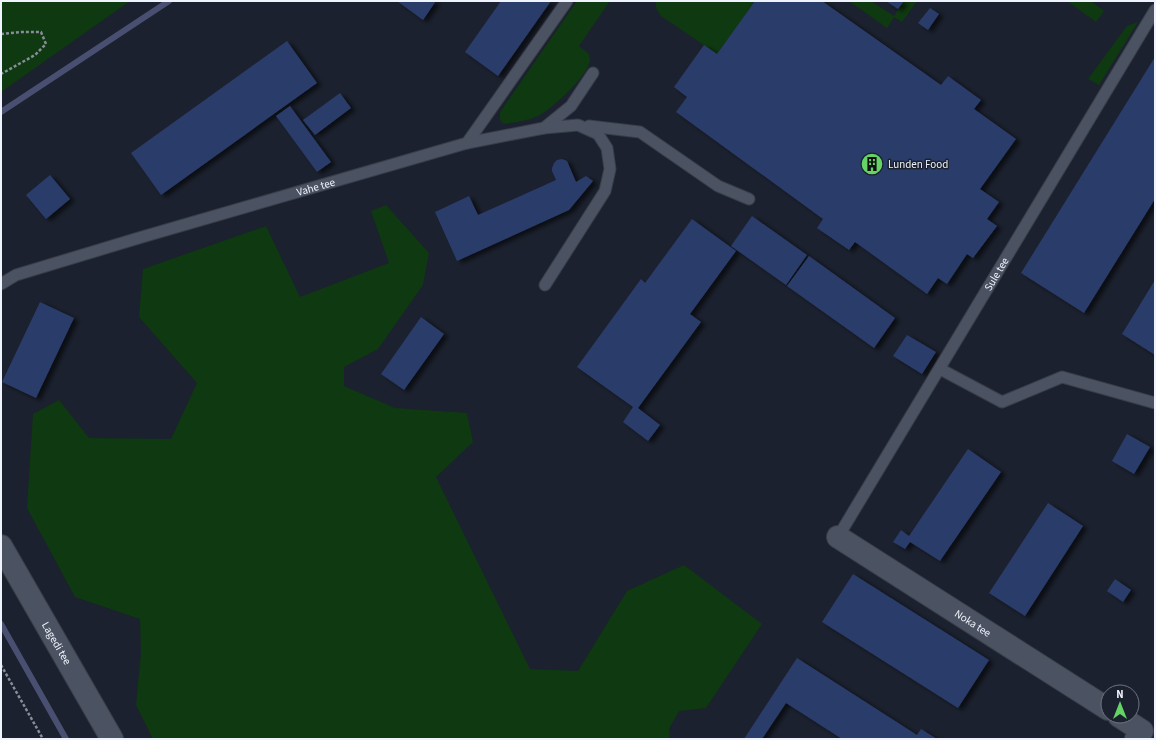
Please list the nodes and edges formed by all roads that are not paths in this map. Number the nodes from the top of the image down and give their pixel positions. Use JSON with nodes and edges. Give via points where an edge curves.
{"nodes":[{"id":1,"x":567,"y":1,"type":"edge"},
{"id":2,"x":1155,"y":10,"type":"edge"},
{"id":3,"x":593,"y":73,"type":"dead end"},
{"id":4,"x":578,"y":125,"type":"junction"},
{"id":5,"x":544,"y":128,"type":"junction"},
{"id":6,"x":467,"y":143,"type":"junction"},
{"id":7,"x":749,"y":199,"type":"dead end"},
{"id":8,"x":1,"y":284,"type":"edge"},
{"id":9,"x":545,"y":285,"type":"dead end"},
{"id":10,"x":940,"y":369,"type":"junction"},
{"id":11,"x":1155,"y":403,"type":"edge"},
{"id":12,"x":838,"y":537,"type":"joint"},
{"id":13,"x":1,"y":546,"type":"edge"},
{"id":14,"x":1100,"y":704,"type":"edge"},
{"id":15,"x":1128,"y":724,"type":"edge"},
{"id":16,"x":1141,"y":736,"type":"edge"},
{"id":17,"x":112,"y":739,"type":"edge"}],
"edges":[{"from":1,"to":6,"type":"lane"},
{"from":2,"to":10,"type":"lane","name":"Sule tee"},
{"from":3,"to":5,"type":"lane","via":[[571,106]]},
{"from":4,"to":5,"type":"lane","name":"Vahe tee"},
{"from":4,"to":7,"type":"lane","name":"Vahe tee","via":[[640,132],[718,186]]},
{"from":4,"to":9,"type":"lane","via":[[598,134],[607,148],[610,169],[605,191]]},
{"from":5,"to":6,"type":"lane","name":"Vahe tee"},
{"from":6,"to":8,"type":"lane","name":"Vahe tee","via":[[16,275]]},
{"from":10,"to":11,"type":"lane","via":[[1002,402],[1062,377]]},
{"from":10,"to":12,"type":"lane","name":"Sule tee"},
{"from":12,"to":14,"type":"street","name":"Noka tee"},
{"from":13,"to":17,"type":"street","name":"Lagedi tee"},
{"from":15,"to":16,"type":"street"}]}
